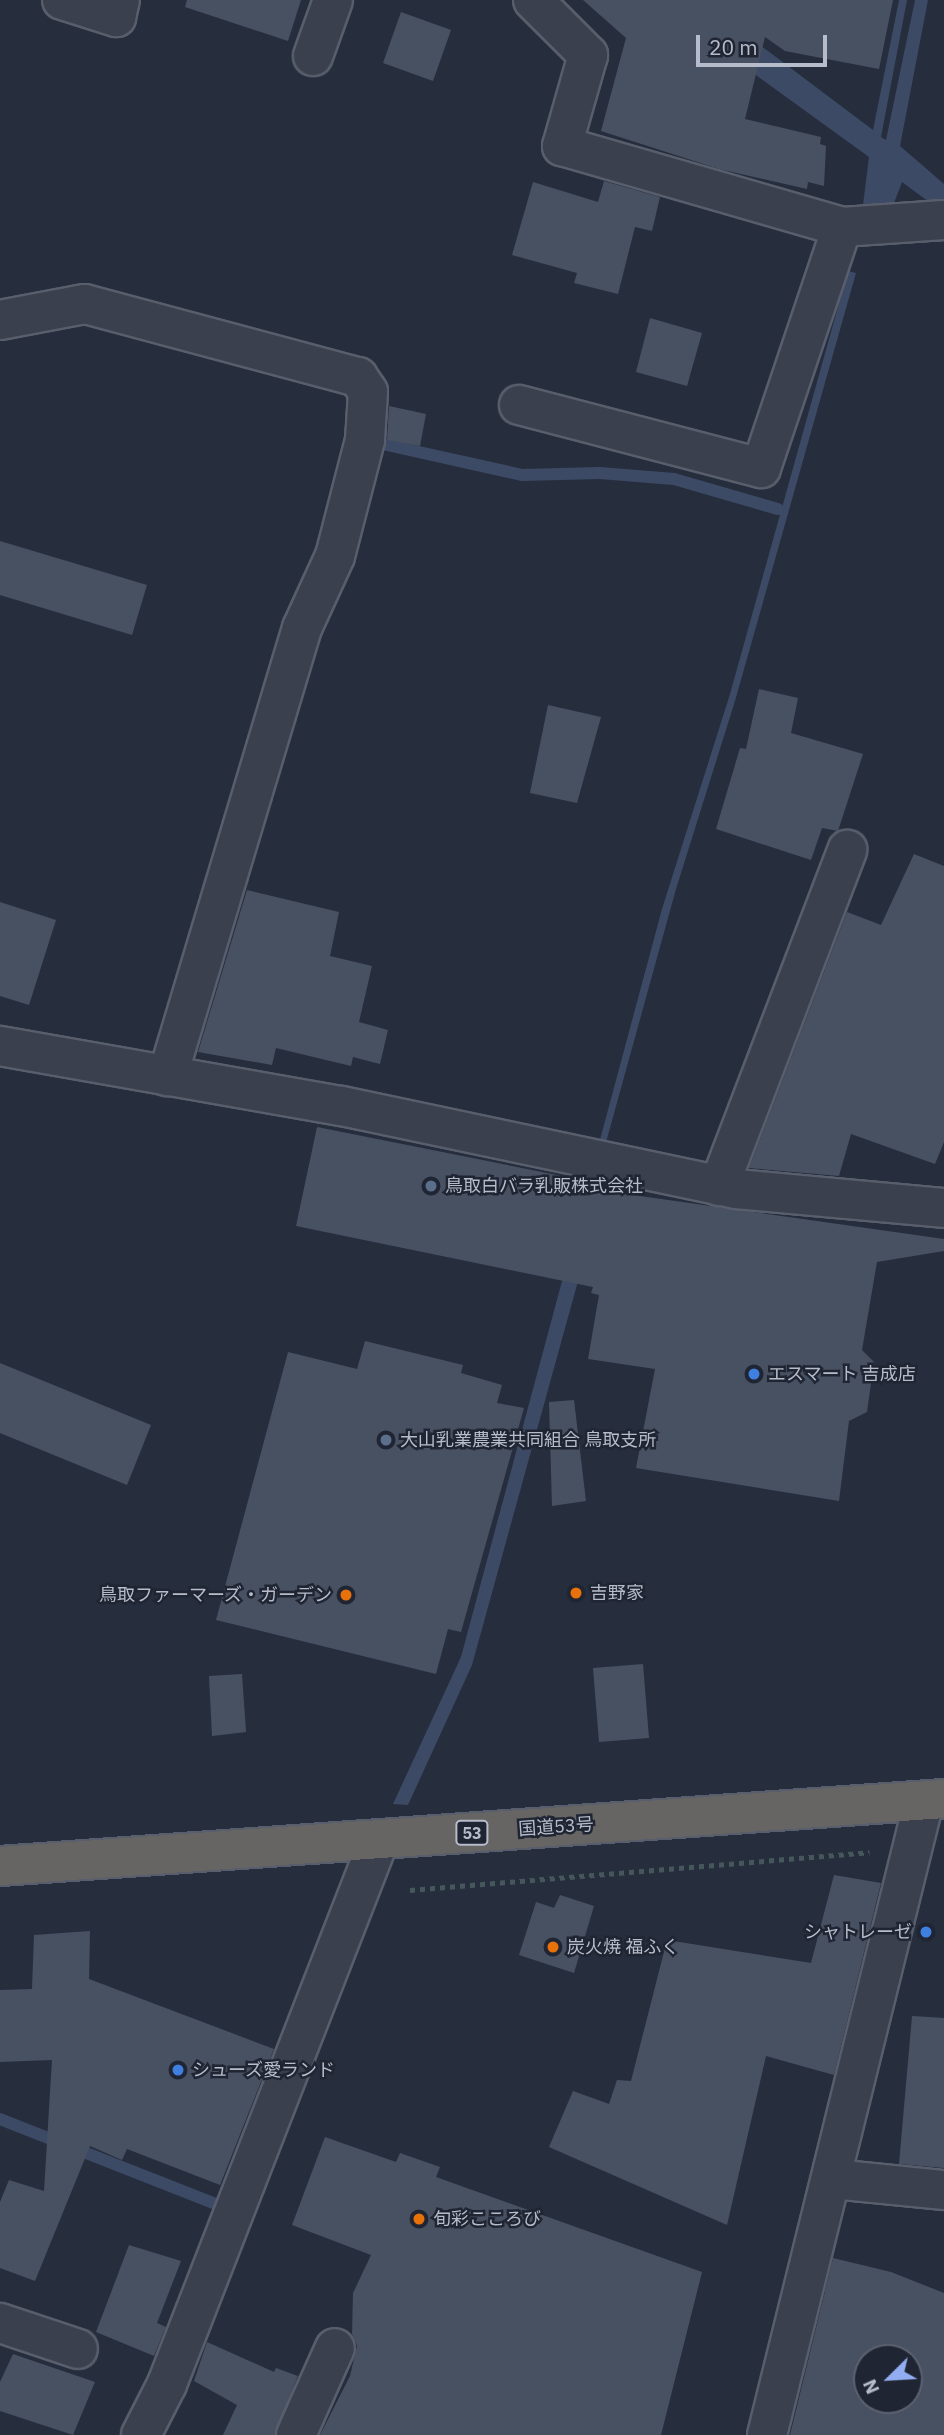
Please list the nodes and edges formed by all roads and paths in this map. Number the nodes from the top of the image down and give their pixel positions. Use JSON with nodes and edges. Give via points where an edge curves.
{"nodes":[{"id":1,"x":62,"y":0,"type":"edge"},
{"id":2,"x":120,"y":0,"type":"edge"},
{"id":3,"x":333,"y":0,"type":"edge"},
{"id":4,"x":533,"y":0,"type":"edge"},
{"id":5,"x":313,"y":56,"type":"dead end"},
{"id":6,"x":944,"y":220,"type":"edge"},
{"id":7,"x":842,"y":227,"type":"junction"},
{"id":8,"x":0,"y":320,"type":"edge"},
{"id":9,"x":519,"y":405,"type":"dead end"},
{"id":10,"x":847,"y":850,"type":"dead end"},
{"id":11,"x":0,"y":1046,"type":"edge"},
{"id":12,"x":168,"y":1076,"type":"junction"},
{"id":13,"x":719,"y":1186,"type":"junction"},
{"id":14,"x":944,"y":1208,"type":"edge"},
{"id":15,"x":934,"y":1800,"type":"edge"},
{"id":16,"x":379,"y":1840,"type":"junction"},
{"id":17,"x":880,"y":1851,"type":"dead end"},
{"id":18,"x":0,"y":1866,"type":"edge"},
{"id":19,"x":410,"y":1889,"type":"dead end"},
{"id":20,"x":833,"y":2179,"type":"junction"},
{"id":21,"x":944,"y":2190,"type":"edge"},
{"id":22,"x":0,"y":2323,"type":"edge"},
{"id":23,"x":335,"y":2348,"type":"dead end"},
{"id":24,"x":78,"y":2349,"type":"dead end"},
{"id":25,"x":141,"y":2435,"type":"edge"},
{"id":26,"x":296,"y":2435,"type":"edge"},
{"id":27,"x":767,"y":2435,"type":"edge"}],
"edges":[{"from":1,"to":2,"type":"street","via":[[116,17]]},
{"from":3,"to":5,"type":"street"},
{"from":4,"to":7,"type":"street","via":[[588,55],[562,146]]},
{"from":6,"to":7,"type":"street"},
{"from":7,"to":9,"type":"street","via":[[761,468]]},
{"from":8,"to":12,"type":"street","via":[[85,304],[358,377],[368,392],[365,440],[335,556],[302,628]]},
{"from":10,"to":13,"type":"street"},
{"from":11,"to":12,"type":"street"},
{"from":12,"to":13,"type":"street","via":[[342,1107]]},
{"from":13,"to":14,"type":"street"},
{"from":15,"to":16,"type":"highway","name":"国道53号","number":"53"},
{"from":15,"to":20,"type":"street"},
{"from":16,"to":18,"type":"highway","name":"国道53号","number":"53"},
{"from":16,"to":25,"type":"street","via":[[167,2384]]},
{"from":17,"to":19,"type":"path"},
{"from":20,"to":21,"type":"street"},
{"from":20,"to":27,"type":"street"},
{"from":22,"to":24,"type":"street"},
{"from":23,"to":26,"type":"street"}]}
